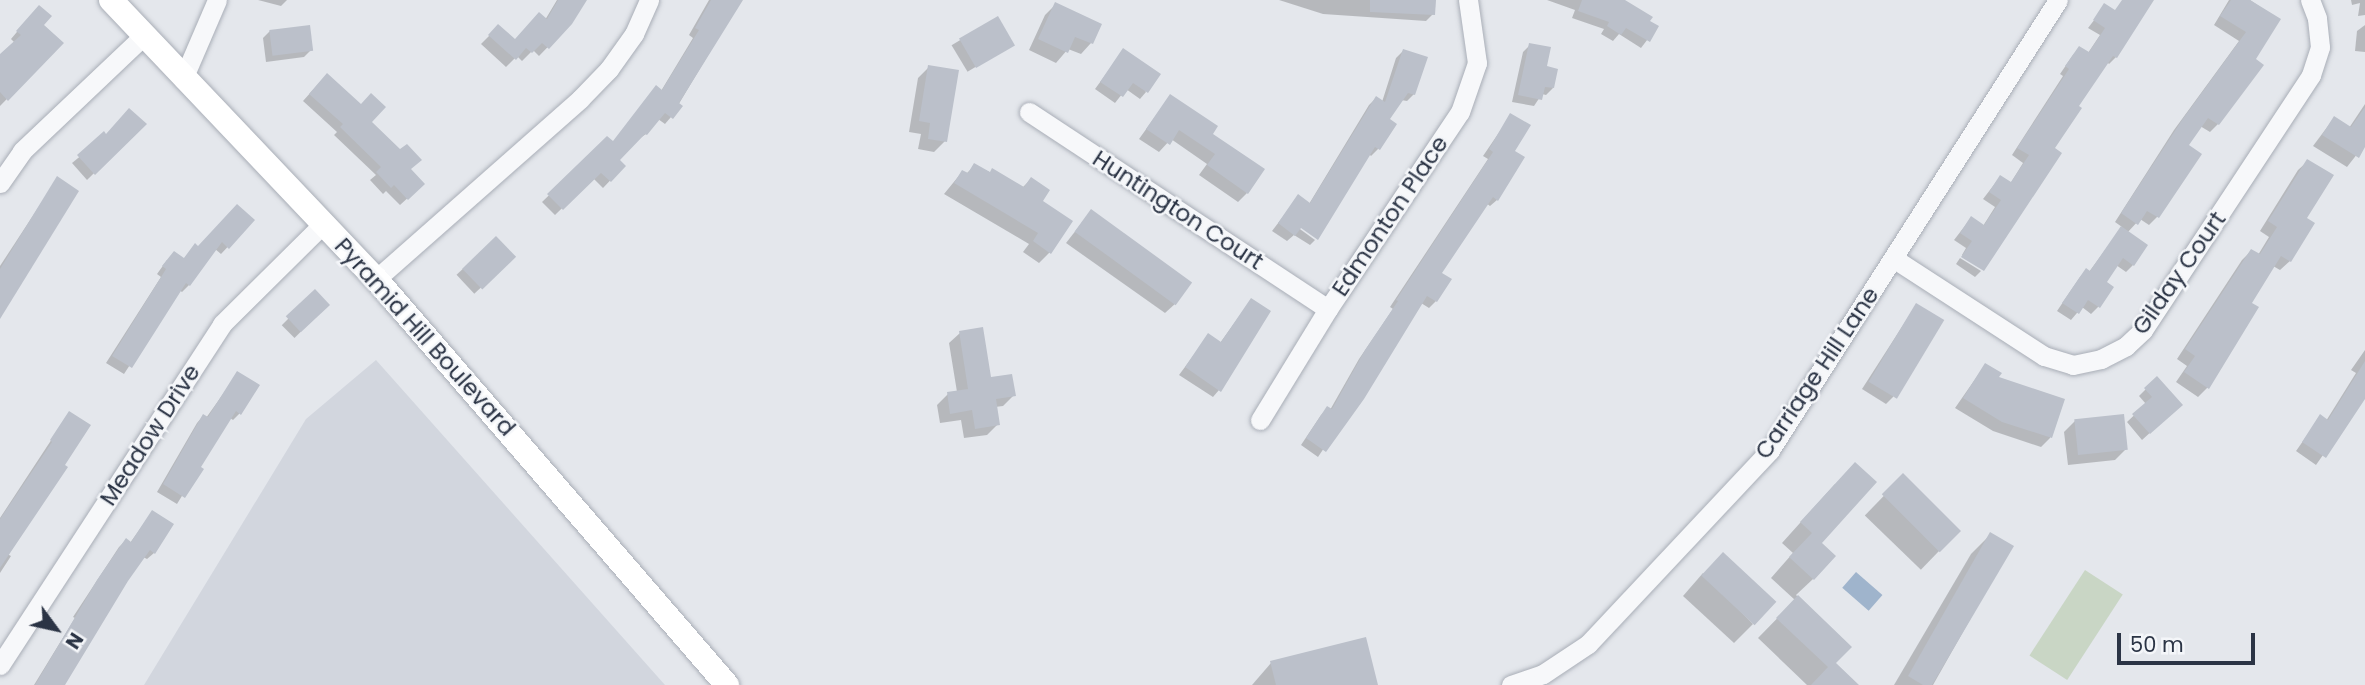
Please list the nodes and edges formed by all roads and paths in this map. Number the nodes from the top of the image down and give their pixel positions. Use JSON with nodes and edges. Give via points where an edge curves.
{"nodes":[{"id":1,"x":111,"y":0,"type":"edge"},
{"id":2,"x":217,"y":0,"type":"edge"},
{"id":3,"x":649,"y":0,"type":"edge"},
{"id":4,"x":1468,"y":0,"type":"edge"},
{"id":5,"x":2058,"y":0,"type":"edge"},
{"id":6,"x":2310,"y":0,"type":"edge"},
{"id":7,"x":144,"y":36,"type":"junction"},
{"id":8,"x":183,"y":79,"type":"junction"},
{"id":9,"x":1029,"y":112,"type":"dead end"},
{"id":10,"x":0,"y":183,"type":"edge"},
{"id":11,"x":323,"y":224,"type":"junction"},
{"id":12,"x":1893,"y":258,"type":"junction"},
{"id":13,"x":376,"y":279,"type":"junction"},
{"id":14,"x":1328,"y":309,"type":"junction"},
{"id":15,"x":1260,"y":420,"type":"dead end"},
{"id":16,"x":0,"y":665,"type":"edge"},
{"id":17,"x":727,"y":685,"type":"edge"},
{"id":18,"x":1511,"y":685,"type":"edge"}],
"edges":[{"from":1,"to":7,"type":"main road","name":"Pyramid Hill Boulevard"},
{"from":2,"to":8,"type":"street"},
{"from":3,"to":13,"type":"street","via":[[634,34],[580,99]]},
{"from":4,"to":14,"type":"street","name":"Edmonton Place","via":[[1477,63],[1460,112]]},
{"from":5,"to":12,"type":"street","name":"Carriage Hill Lane"},
{"from":6,"to":12,"type":"street","name":"Gilday Court","via":[[2320,47],[2311,75],[2143,330],[2126,346],[2101,359],[2073,365],[2044,356]]},
{"from":7,"to":8,"type":"main road","name":"Pyramid Hill Boulevard"},
{"from":7,"to":10,"type":"street","via":[[22,151]]},
{"from":8,"to":11,"type":"main road","name":"Pyramid Hill Boulevard"},
{"from":9,"to":14,"type":"street","name":"Huntington Court"},
{"from":11,"to":13,"type":"main road","name":"Pyramid Hill Boulevard"},
{"from":11,"to":16,"type":"street","name":"Meadow Drive","via":[[222,324]]},
{"from":12,"to":18,"type":"street","name":"Carriage Hill Lane","via":[[1770,450],[1588,643],[1542,674]]},
{"from":13,"to":17,"type":"main road","name":"Pyramid Hill Boulevard"},
{"from":14,"to":15,"type":"street","name":"Edmonton Place"}]}
